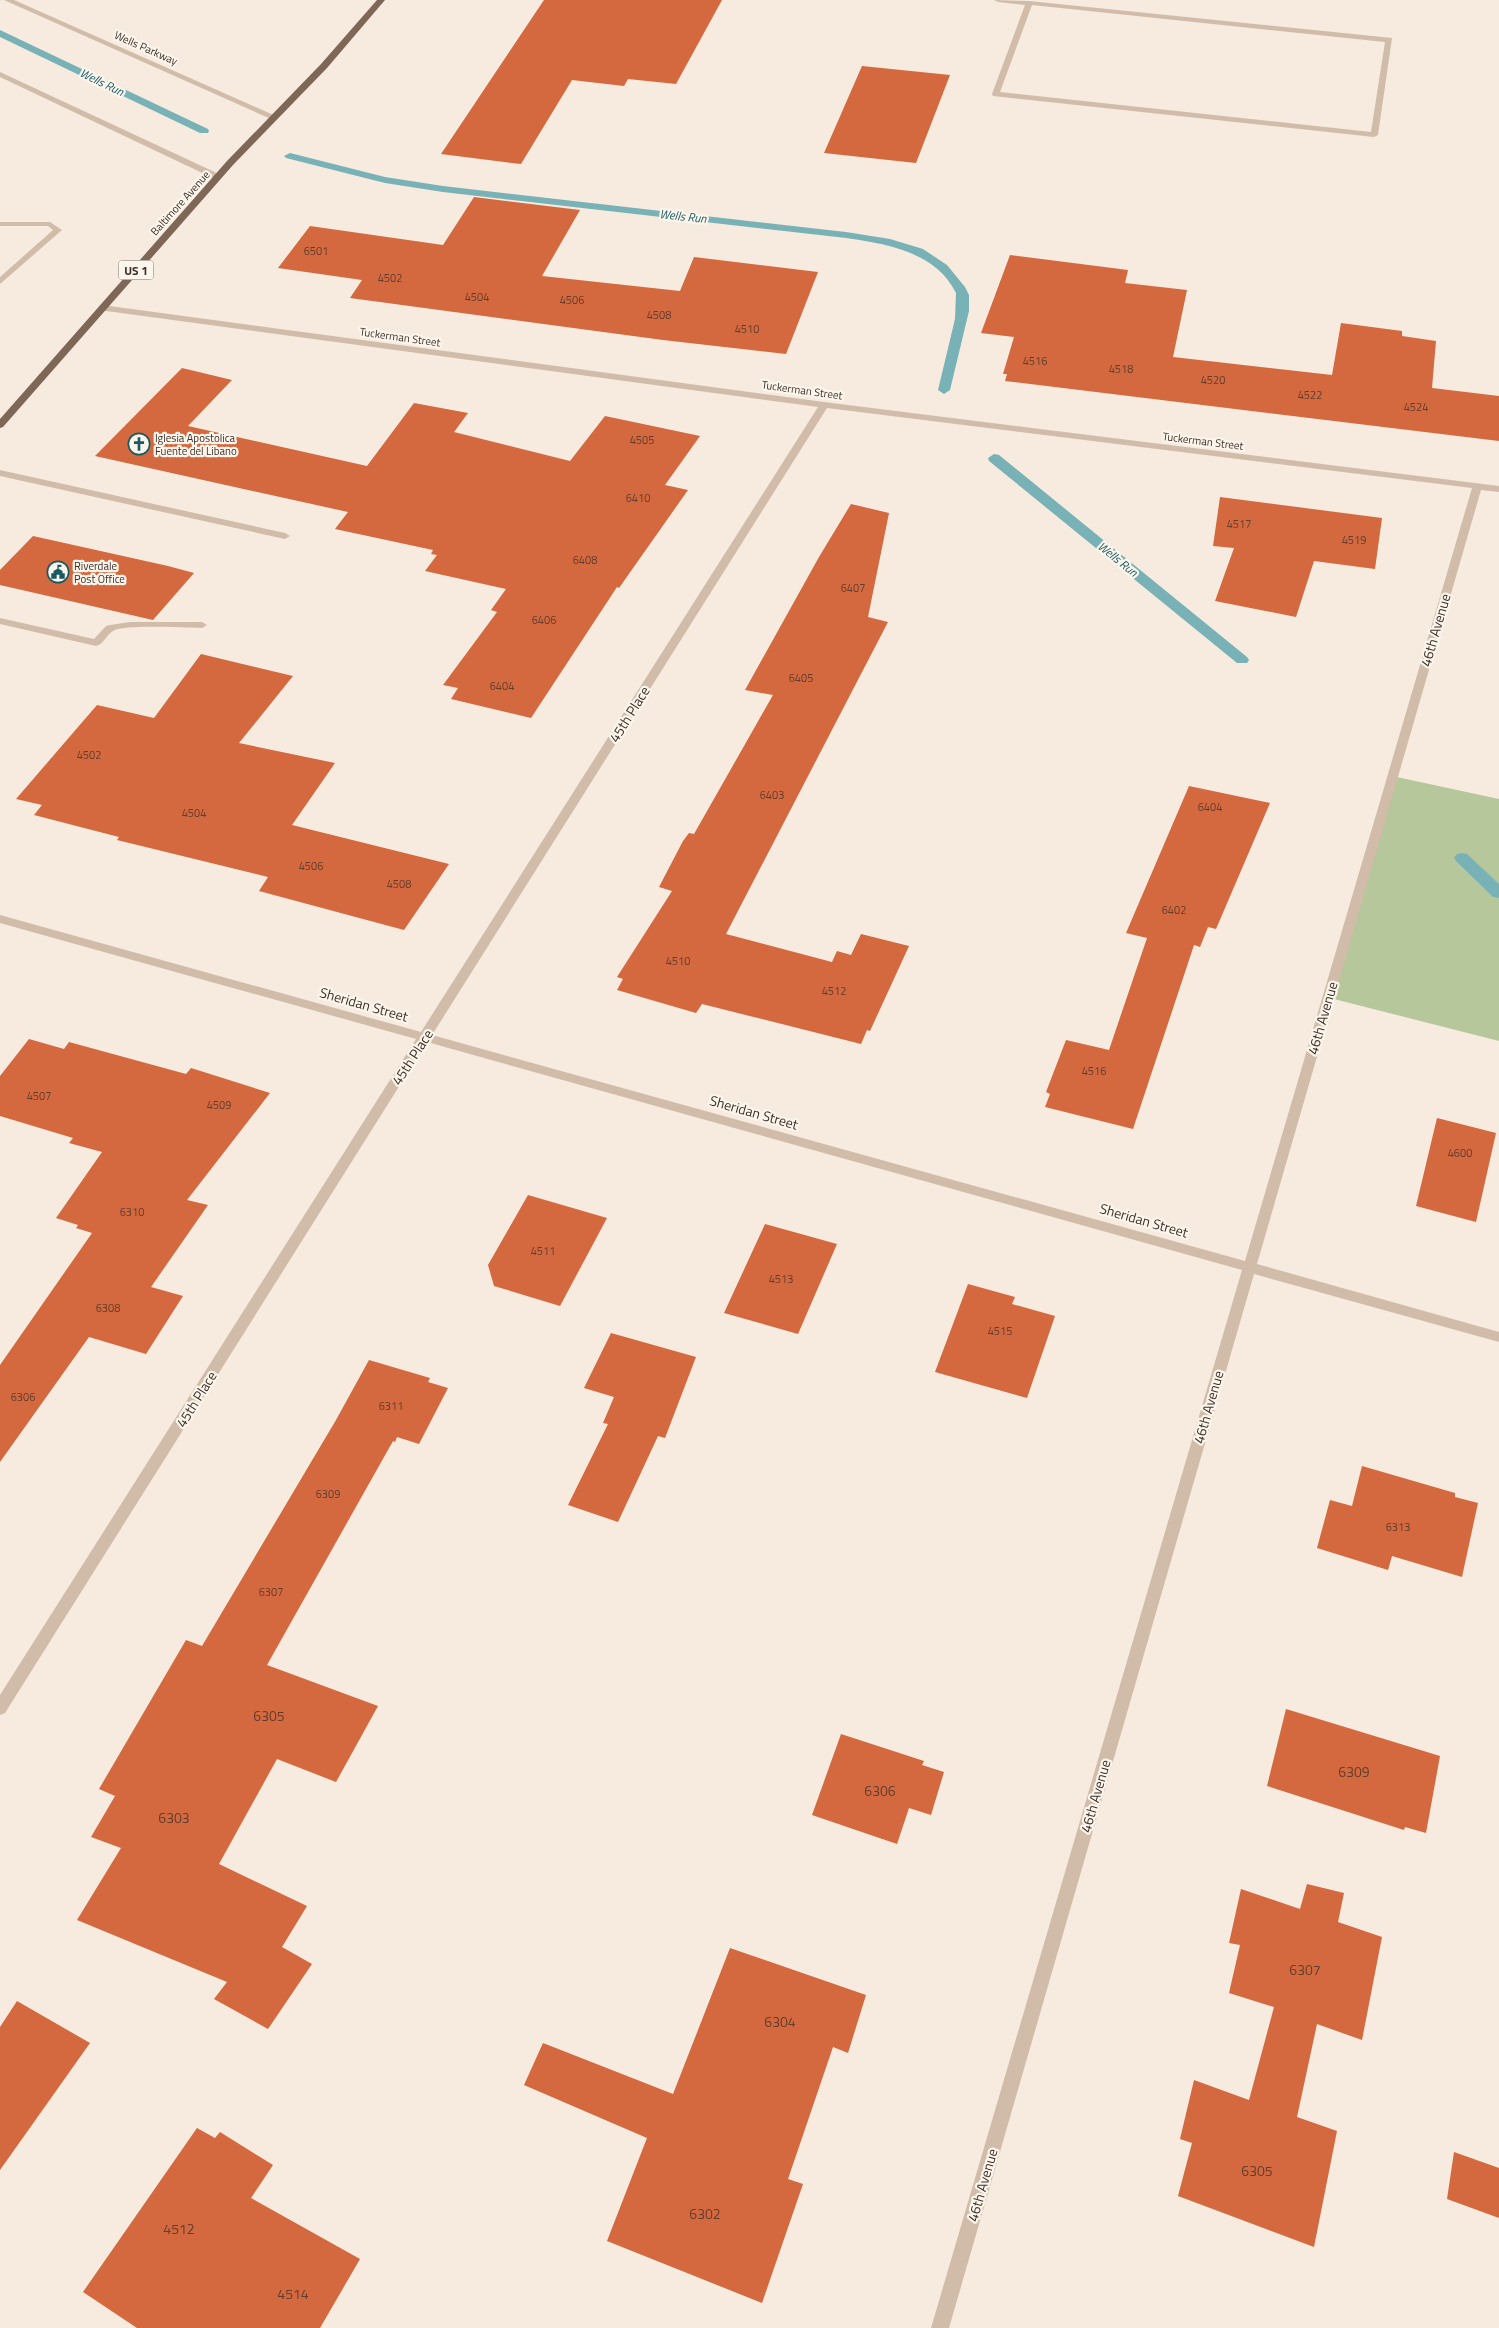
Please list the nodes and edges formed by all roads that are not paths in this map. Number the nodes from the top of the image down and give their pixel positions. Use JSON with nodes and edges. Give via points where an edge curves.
{"nodes":[{"id":1,"x":8,"y":0,"type":"edge"},
{"id":2,"x":381,"y":0,"type":"edge"},
{"id":3,"x":998,"y":0,"type":"edge"},
{"id":4,"x":1029,"y":3,"type":"junction"},
{"id":5,"x":0,"y":74,"type":"edge"},
{"id":6,"x":274,"y":118,"type":"junction"},
{"id":7,"x":218,"y":176,"type":"junction"},
{"id":8,"x":0,"y":224,"type":"edge"},
{"id":9,"x":0,"y":281,"type":"edge"},
{"id":10,"x":102,"y":308,"type":"junction"},
{"id":11,"x":824,"y":405,"type":"junction"},
{"id":12,"x":0,"y":424,"type":"edge"},
{"id":13,"x":0,"y":474,"type":"edge"},
{"id":14,"x":1478,"y":486,"type":"junction"},
{"id":15,"x":1499,"y":489,"type":"edge"},
{"id":16,"x":285,"y":536,"type":"dead end"},
{"id":17,"x":0,"y":621,"type":"edge"},
{"id":18,"x":202,"y":625,"type":"dead end"},
{"id":19,"x":0,"y":919,"type":"edge"},
{"id":20,"x":425,"y":1038,"type":"junction"},
{"id":21,"x":1249,"y":1266,"type":"junction"},
{"id":22,"x":1499,"y":1336,"type":"edge"},
{"id":23,"x":0,"y":1708,"type":"edge"},
{"id":24,"x":940,"y":2328,"type":"edge"}],
"edges":[{"from":1,"to":6,"type":"street","name":"Wells Parkway"},
{"from":2,"to":6,"type":"main road","name":"Baltimore Avenue","number":"US 1"},
{"from":3,"to":4,"type":"street"},
{"from":4,"to":4,"type":"street","via":[[1389,40],[1374,135],[996,94]]},
{"from":5,"to":7,"type":"street"},
{"from":6,"to":7,"type":"main road","name":"Baltimore Avenue","number":"US 1"},
{"from":7,"to":10,"type":"main road","name":"Baltimore Avenue","number":"US 1"},
{"from":8,"to":9,"type":"street","via":[[50,224],[58,230]]},
{"from":10,"to":11,"type":"street","name":"Tuckerman Street"},
{"from":10,"to":12,"type":"main road","name":"Baltimore Avenue","number":"US 1"},
{"from":11,"to":14,"type":"street","name":"Tuckerman Street"},
{"from":11,"to":20,"type":"street","name":"45th Place"},
{"from":13,"to":16,"type":"street"},
{"from":14,"to":15,"type":"street","name":"Tuckerman Street"},
{"from":14,"to":21,"type":"street","name":"46th Avenue"},
{"from":17,"to":18,"type":"street","via":[[96,643],[110,628]]},
{"from":19,"to":20,"type":"street","name":"Sheridan Street"},
{"from":20,"to":21,"type":"street","name":"Sheridan Street"},
{"from":20,"to":23,"type":"street","name":"45th Place"},
{"from":21,"to":22,"type":"street","name":"Sheridan Street"},
{"from":21,"to":24,"type":"street","name":"46th Avenue"}]}
